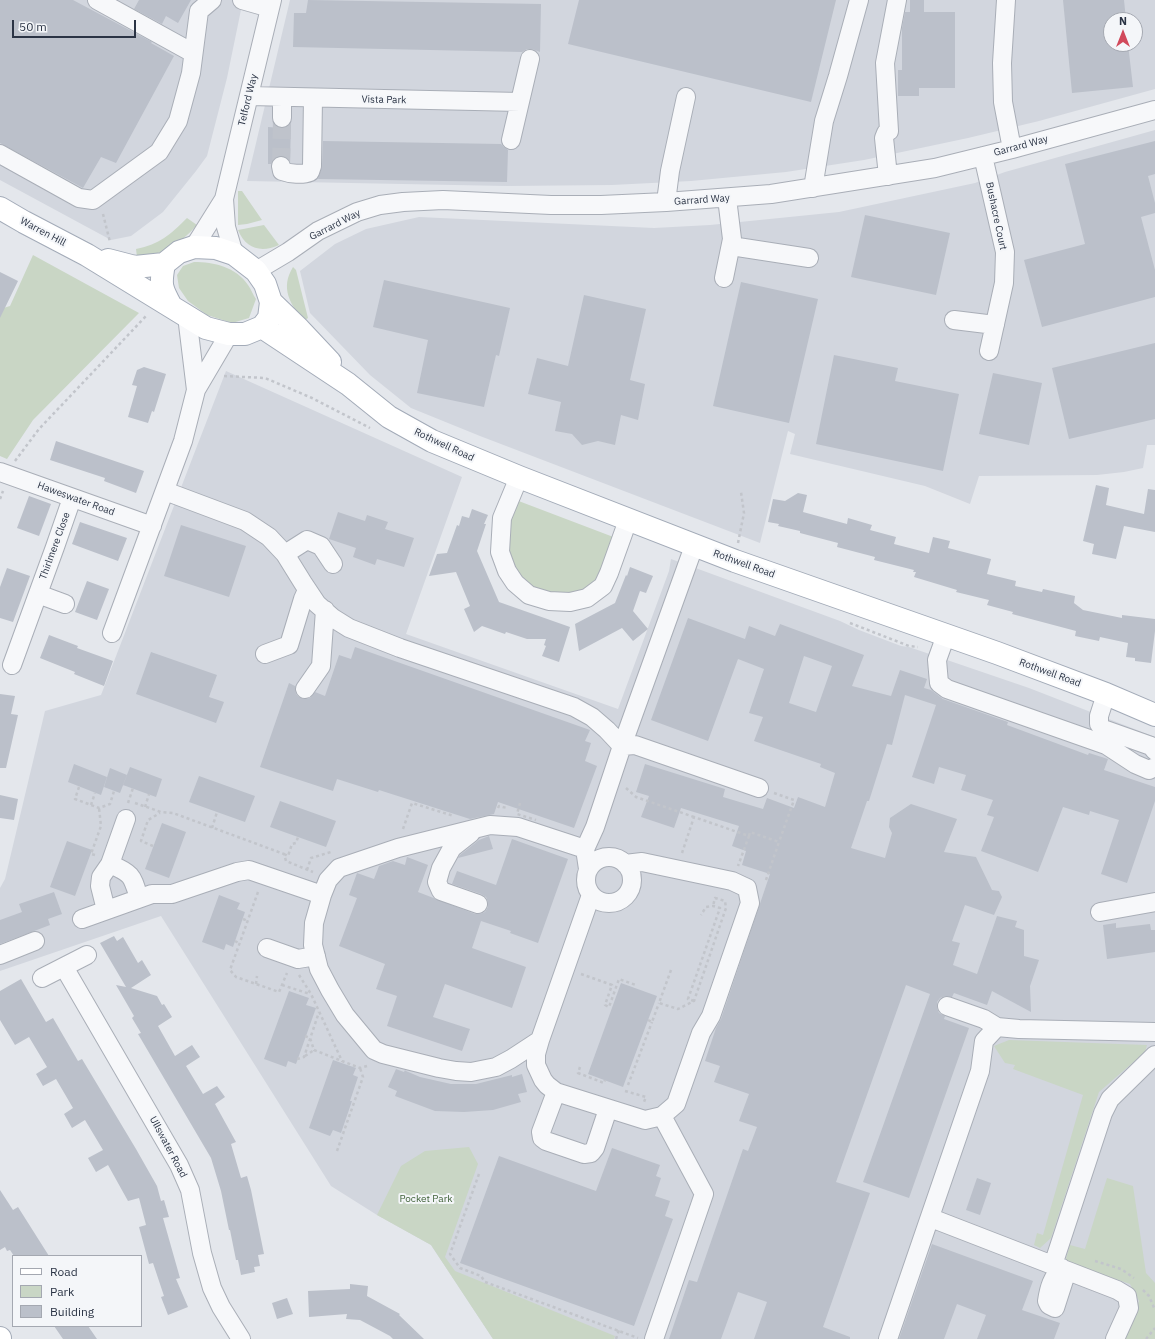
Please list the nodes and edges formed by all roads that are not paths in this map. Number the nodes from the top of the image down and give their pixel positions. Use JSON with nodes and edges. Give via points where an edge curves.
{"nodes":[{"id":1,"x":97,"y":0,"type":"edge"},
{"id":2,"x":212,"y":0,"type":"edge"},
{"id":3,"x":242,"y":0,"type":"edge"},
{"id":4,"x":858,"y":0,"type":"edge"},
{"id":5,"x":898,"y":0,"type":"edge"},
{"id":6,"x":1006,"y":0,"type":"edge"},
{"id":7,"x":271,"y":4,"type":"edge"},
{"id":8,"x":193,"y":53,"type":"junction"},
{"id":9,"x":530,"y":59,"type":"dead end"},
{"id":10,"x":249,"y":96,"type":"junction"},
{"id":11,"x":686,"y":97,"type":"dead end"},
{"id":12,"x":282,"y":98,"type":"junction"},
{"id":13,"x":313,"y":98,"type":"junction"},
{"id":14,"x":520,"y":102,"type":"junction"},
{"id":15,"x":1155,"y":110,"type":"edge"},
{"id":16,"x":282,"y":118,"type":"tunnel mouth"},
{"id":17,"x":511,"y":140,"type":"dead end"},
{"id":18,"x":1012,"y":149,"type":"junction"},
{"id":19,"x":0,"y":154,"type":"edge"},
{"id":20,"x":983,"y":156,"type":"junction"},
{"id":21,"x":282,"y":166,"type":"dead end"},
{"id":22,"x":888,"y":176,"type":"junction"},
{"id":23,"x":813,"y":188,"type":"junction"},
{"id":24,"x":727,"y":198,"type":"junction"},
{"id":25,"x":224,"y":199,"type":"junction"},
{"id":26,"x":666,"y":202,"type":"junction"},
{"id":27,"x":0,"y":208,"type":"edge"},
{"id":28,"x":731,"y":246,"type":"junction"},
{"id":29,"x":194,"y":247,"type":"junction"},
{"id":30,"x":234,"y":254,"type":"junction"},
{"id":31,"x":87,"y":255,"type":"junction"},
{"id":32,"x":809,"y":258,"type":"dead end"},
{"id":33,"x":164,"y":264,"type":"junction"},
{"id":34,"x":256,"y":271,"type":"junction"},
{"id":35,"x":724,"y":278,"type":"dead end"},
{"id":36,"x":271,"y":302,"type":"junction"},
{"id":37,"x":179,"y":311,"type":"junction"},
{"id":38,"x":954,"y":320,"type":"dead end"},
{"id":39,"x":995,"y":324,"type":"junction"},
{"id":40,"x":262,"y":327,"type":"junction"},
{"id":41,"x":229,"y":334,"type":"junction"},
{"id":42,"x":989,"y":351,"type":"dead end"},
{"id":43,"x":348,"y":384,"type":"junction"},
{"id":44,"x":196,"y":390,"type":"junction"},
{"id":45,"x":6,"y":468,"type":"edge"},
{"id":46,"x":519,"y":477,"type":"junction"},
{"id":47,"x":165,"y":491,"type":"junction"},
{"id":48,"x":72,"y":498,"type":"junction"},
{"id":49,"x":628,"y":520,"type":"junction"},
{"id":50,"x":152,"y":526,"type":"junction"},
{"id":51,"x":694,"y":546,"type":"junction"},
{"id":52,"x":285,"y":554,"type":"junction"},
{"id":53,"x":333,"y":564,"type":"dead end"},
{"id":54,"x":307,"y":590,"type":"junction"},
{"id":55,"x":38,"y":594,"type":"junction"},
{"id":56,"x":64,"y":604,"type":"dead end"},
{"id":57,"x":325,"y":610,"type":"junction"},
{"id":58,"x":112,"y":633,"type":"dead end"},
{"id":59,"x":946,"y":635,"type":"junction"},
{"id":60,"x":265,"y":654,"type":"dead end"},
{"id":61,"x":12,"y":665,"type":"dead end"},
{"id":62,"x":306,"y":689,"type":"dead end"},
{"id":63,"x":1106,"y":694,"type":"junction"},
{"id":64,"x":1155,"y":715,"type":"edge"},
{"id":65,"x":622,"y":746,"type":"junction"},
{"id":66,"x":1155,"y":751,"type":"edge"},
{"id":67,"x":1155,"y":767,"type":"edge"},
{"id":68,"x":759,"y":788,"type":"road end"},
{"id":69,"x":124,"y":811,"type":"road end"},
{"id":70,"x":478,"y":828,"type":"junction"},
{"id":71,"x":592,"y":833,"type":"junction"},
{"id":72,"x":424,"y":842,"type":"junction"},
{"id":73,"x":585,"y":849,"type":"junction"},
{"id":74,"x":619,"y":860,"type":"junction"},
{"id":75,"x":110,"y":864,"type":"junction"},
{"id":76,"x":440,"y":868,"type":"junction"},
{"id":77,"x":588,"y":869,"type":"junction"},
{"id":78,"x":322,"y":895,"type":"junction"},
{"id":79,"x":591,"y":895,"type":"junction"},
{"id":80,"x":138,"y":898,"type":"junction"},
{"id":81,"x":1155,"y":902,"type":"edge"},
{"id":82,"x":478,"y":904,"type":"dead end"},
{"id":83,"x":106,"y":910,"type":"junction"},
{"id":84,"x":1100,"y":912,"type":"dead end"},
{"id":85,"x":82,"y":919,"type":"dead end"},
{"id":86,"x":36,"y":941,"type":"dead end"},
{"id":87,"x":267,"y":948,"type":"dead end"},
{"id":88,"x":0,"y":955,"type":"edge"},
{"id":89,"x":87,"y":955,"type":"dead end"},
{"id":90,"x":316,"y":956,"type":"junction"},
{"id":91,"x":64,"y":967,"type":"junction"},
{"id":92,"x":42,"y":978,"type":"dead end"},
{"id":93,"x":947,"y":1006,"type":"dead end"},
{"id":94,"x":997,"y":1027,"type":"junction"},
{"id":95,"x":1155,"y":1032,"type":"edge"},
{"id":96,"x":540,"y":1040,"type":"junction"},
{"id":97,"x":1155,"y":1055,"type":"edge"},
{"id":98,"x":556,"y":1092,"type":"junction"},
{"id":99,"x":608,"y":1109,"type":"junction"},
{"id":100,"x":662,"y":1116,"type":"junction"},
{"id":101,"x":931,"y":1218,"type":"junction"},
{"id":102,"x":1057,"y":1266,"type":"junction"},
{"id":103,"x":241,"y":1339,"type":"edge"},
{"id":104,"x":654,"y":1339,"type":"edge"},
{"id":105,"x":888,"y":1339,"type":"edge"},
{"id":106,"x":1116,"y":1339,"type":"edge"}],
"edges":[{"from":1,"to":8,"type":"street"},
{"from":2,"to":8,"type":"street","via":[[199,11]]},
{"from":3,"to":7,"type":"street"},
{"from":4,"to":23,"type":"street","via":[[824,122]]},
{"from":5,"to":22,"type":"street","via":[[885,63],[889,131],[884,138]]},
{"from":6,"to":18,"type":"street","via":[[1002,63],[1003,102]]},
{"from":7,"to":10,"type":"street","name":"Telford Way"},
{"from":8,"to":19,"type":"street","via":[[191,73],[178,121],[159,152],[93,200],[79,198]]},
{"from":9,"to":14,"type":"street"},
{"from":10,"to":12,"type":"street","name":"Vista Park"},
{"from":10,"to":25,"type":"street","name":"Telford Way"},
{"from":11,"to":26,"type":"street"},
{"from":12,"to":13,"type":"street","name":"Vista Park"},
{"from":12,"to":16,"type":"street"},
{"from":13,"to":14,"type":"street","name":"Vista Park"},
{"from":13,"to":21,"type":"street","via":[[310,172],[286,173],[282,172]]},
{"from":14,"to":17,"type":"street"},
{"from":15,"to":18,"type":"street","name":"Garrard Way"},
{"from":18,"to":20,"type":"street","name":"Garrard Way"},
{"from":20,"to":22,"type":"street","name":"Garrard Way"},
{"from":20,"to":39,"type":"street","name":"Bushacre Court","via":[[1005,252],[1004,283]]},
{"from":22,"to":23,"type":"street","name":"Garrard Way"},
{"from":23,"to":24,"type":"street","name":"Garrard Way"},
{"from":24,"to":26,"type":"street","name":"Garrard Way"},
{"from":24,"to":28,"type":"street"},
{"from":25,"to":29,"type":"street","name":"Telford Way"},
{"from":25,"to":30,"type":"street","name":"Telford Way","via":[[226,227]]},
{"from":26,"to":34,"type":"street","name":"Garrard Way","via":[[551,205],[443,200],[380,205],[357,212],[318,231]]},
{"from":27,"to":31,"type":"main road","name":"Warren Hill"},
{"from":28,"to":32,"type":"street"},
{"from":28,"to":35,"type":"street"},
{"from":29,"to":30,"type":"main road","via":[[216,248]]},
{"from":29,"to":33,"type":"main road","via":[[179,252]]},
{"from":30,"to":34,"type":"main road"},
{"from":31,"to":33,"type":"main road","name":"Warren Hill","via":[[136,267]]},
{"from":31,"to":37,"type":"main road","name":"Warren Hill"},
{"from":33,"to":37,"type":"main road","via":[[162,290]]},
{"from":34,"to":36,"type":"main road","via":[[265,284]]},
{"from":36,"to":40,"type":"main road","via":[[269,318]]},
{"from":36,"to":43,"type":"main road","name":"Rothwell Road","via":[[318,348]]},
{"from":37,"to":41,"type":"main road","via":[[206,328]]},
{"from":37,"to":44,"type":"street"},
{"from":38,"to":39,"type":"street"},
{"from":39,"to":42,"type":"street","name":"Bushacre Court"},
{"from":40,"to":41,"type":"main road","via":[[245,334]]},
{"from":40,"to":43,"type":"main road","name":"Rothwell Road"},
{"from":41,"to":44,"type":"street"},
{"from":43,"to":46,"type":"main road","name":"Rothwell Road","via":[[389,417],[432,441]]},
{"from":44,"to":47,"type":"street","via":[[183,441]]},
{"from":45,"to":48,"type":"street","name":"Haweswater Road"},
{"from":46,"to":49,"type":"main road","name":"Rothwell Road"},
{"from":46,"to":49,"type":"street","via":[[502,518],[500,552],[514,583],[529,595],[549,601],[570,602],[587,598],[603,586]]},
{"from":47,"to":50,"type":"street"},
{"from":47,"to":52,"type":"street","via":[[245,521],[269,537]]},
{"from":48,"to":50,"type":"street","name":"Haweswater Road"},
{"from":48,"to":55,"type":"street","name":"Thirlmere Close"},
{"from":49,"to":51,"type":"main road","name":"Rothwell Road"},
{"from":50,"to":58,"type":"street"},
{"from":51,"to":59,"type":"main road","name":"Rothwell Road"},
{"from":51,"to":65,"type":"street"},
{"from":52,"to":53,"type":"street","via":[[307,540],[320,546]]},
{"from":52,"to":54,"type":"street"},
{"from":54,"to":57,"type":"street"},
{"from":54,"to":60,"type":"street","via":[[289,645]]},
{"from":55,"to":56,"type":"street"},
{"from":55,"to":61,"type":"street","name":"Thirlmere Close"},
{"from":57,"to":62,"type":"street","via":[[321,666]]},
{"from":57,"to":65,"type":"street","via":[[349,628],[456,675],[571,715],[592,717]]},
{"from":59,"to":63,"type":"main road","name":"Rothwell Road"},
{"from":59,"to":67,"type":"street","via":[[937,660],[939,683],[947,689],[1106,745],[1149,770]]},
{"from":63,"to":64,"type":"main road","name":"Rothwell Road"},
{"from":63,"to":66,"type":"street","via":[[1099,716],[1099,724],[1103,729],[1151,746]]},
{"from":65,"to":68,"type":"street","via":[[635,745]]},
{"from":65,"to":71,"type":"street"},
{"from":69,"to":75,"type":"street"},
{"from":70,"to":72,"type":"street"},
{"from":70,"to":73,"type":"street","via":[[490,825],[518,827]]},
{"from":70,"to":76,"type":"street","via":[[452,848]]},
{"from":71,"to":73,"type":"street"},
{"from":71,"to":74,"type":"street","via":[[600,848]]},
{"from":72,"to":76,"type":"street"},
{"from":72,"to":78,"type":"street","via":[[339,868],[328,880]]},
{"from":73,"to":77,"type":"street"},
{"from":74,"to":77,"type":"street","via":[[606,857],[599,859]]},
{"from":74,"to":79,"type":"street","via":[[631,875],[629,889],[625,895],[612,902],[597,900]]},
{"from":74,"to":100,"type":"street","via":[[642,862],[732,882],[747,888],[750,903],[711,1016],[701,1033],[676,1104]]},
{"from":75,"to":80,"type":"street","via":[[125,870],[132,877]]},
{"from":75,"to":83,"type":"street","via":[[101,877],[100,886]]},
{"from":76,"to":82,"type":"street","via":[[437,882],[441,891]]},
{"from":77,"to":79,"type":"street","via":[[586,882]]},
{"from":78,"to":80,"type":"street","via":[[248,870],[172,894],[152,894]]},
{"from":78,"to":90,"type":"street","via":[[314,923],[313,945]]},
{"from":79,"to":96,"type":"street"},
{"from":80,"to":83,"type":"street"},
{"from":81,"to":84,"type":"street"},
{"from":83,"to":85,"type":"street"},
{"from":86,"to":88,"type":"street"},
{"from":87,"to":90,"type":"street","via":[[298,959]]},
{"from":89,"to":91,"type":"street"},
{"from":90,"to":96,"type":"street","via":[[319,969],[345,1015],[374,1050],[382,1054],[439,1068],[471,1072],[496,1067]]},
{"from":91,"to":92,"type":"street"},
{"from":91,"to":103,"type":"street","name":"Ullswater Road","via":[[179,1165],[190,1190],[202,1253],[212,1288]]},
{"from":93,"to":94,"type":"street","via":[[984,1019]]},
{"from":94,"to":95,"type":"street"},
{"from":94,"to":101,"type":"street","via":[[984,1041],[980,1071]]},
{"from":96,"to":98,"type":"street","via":[[536,1065],[543,1080]]},
{"from":97,"to":102,"type":"street","via":[[1110,1100],[1103,1113]]},
{"from":98,"to":99,"type":"street"},
{"from":98,"to":99,"type":"street","via":[[541,1132],[542,1138],[584,1154],[591,1153],[595,1148]]},
{"from":99,"to":100,"type":"street","via":[[645,1120]]},
{"from":100,"to":104,"type":"street","via":[[704,1194]]},
{"from":101,"to":102,"type":"street"},
{"from":101,"to":105,"type":"street"},
{"from":102,"to":106,"type":"street","via":[[1127,1296],[1129,1308]]}]}
